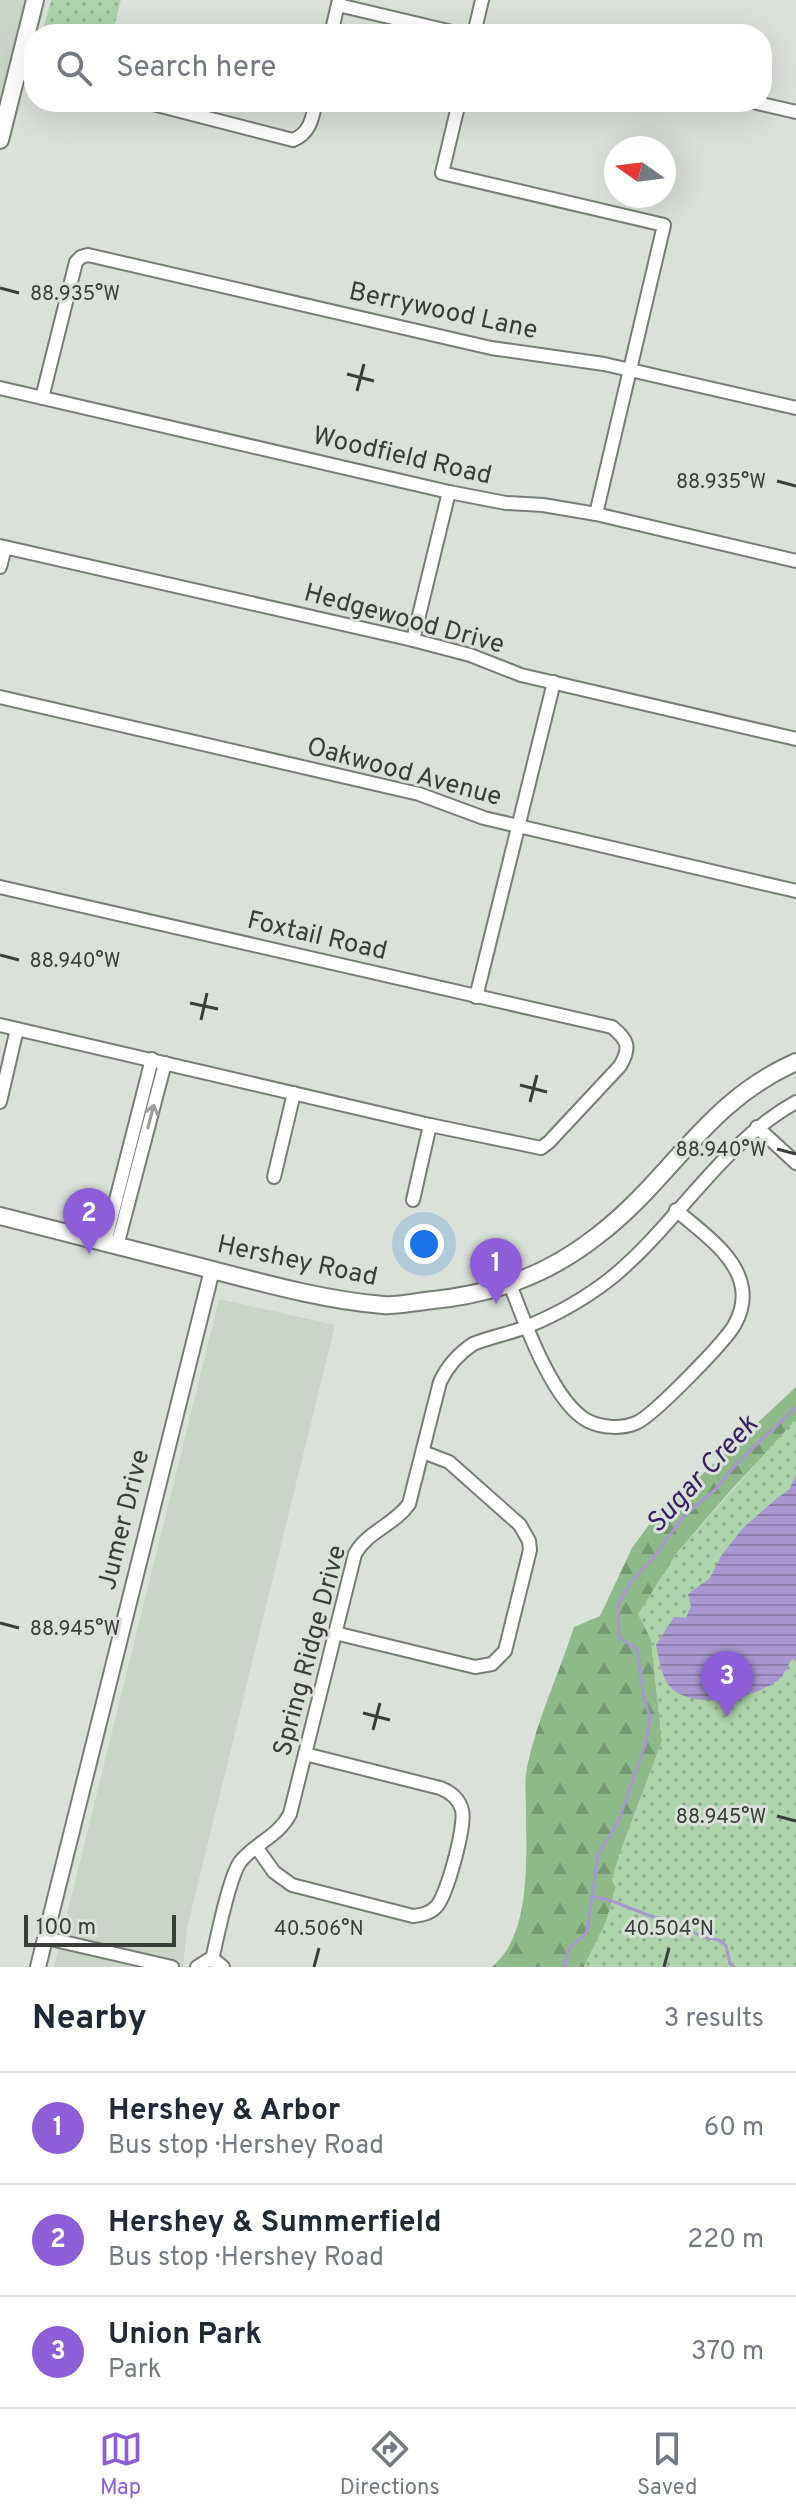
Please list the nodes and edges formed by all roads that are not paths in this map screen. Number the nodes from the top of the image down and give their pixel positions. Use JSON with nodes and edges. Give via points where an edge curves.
{"nodes":[{"id":1,"x":35,"y":0,"type":"edge"},
{"id":2,"x":482,"y":0,"type":"edge"},
{"id":3,"x":338,"y":2,"type":"edge"},
{"id":4,"x":32,"y":24,"type":"edge"},
{"id":5,"x":333,"y":24,"type":"edge"},
{"id":6,"x":423,"y":24,"type":"edge"},
{"id":7,"x":476,"y":24,"type":"edge"},
{"id":8,"x":24,"y":74,"type":"edge"},
{"id":9,"x":772,"y":106,"type":"edge"},
{"id":10,"x":184,"y":112,"type":"edge"},
{"id":11,"x":313,"y":112,"type":"edge"},
{"id":12,"x":457,"y":112,"type":"edge"},
{"id":13,"x":796,"y":112,"type":"edge"},
{"id":14,"x":0,"y":140,"type":"edge"},
{"id":15,"x":630,"y":369,"type":"junction"},
{"id":16,"x":0,"y":388,"type":"edge"},
{"id":17,"x":42,"y":398,"type":"junction"},
{"id":18,"x":796,"y":408,"type":"edge"},
{"id":19,"x":449,"y":492,"type":"junction"},
{"id":20,"x":596,"y":514,"type":"junction"},
{"id":21,"x":2,"y":547,"type":"edge"},
{"id":22,"x":796,"y":561,"type":"edge"},
{"id":23,"x":0,"y":567,"type":"edge"},
{"id":24,"x":413,"y":640,"type":"junction"},
{"id":25,"x":554,"y":682,"type":"junction"},
{"id":26,"x":0,"y":697,"type":"edge"},
{"id":27,"x":796,"y":739,"type":"edge"},
{"id":28,"x":518,"y":827,"type":"junction"},
{"id":29,"x":0,"y":887,"type":"edge"},
{"id":30,"x":796,"y":891,"type":"edge"},
{"id":31,"x":476,"y":997,"type":"junction"},
{"id":32,"x":0,"y":1025,"type":"edge"},
{"id":33,"x":17,"y":1029,"type":"junction"},
{"id":34,"x":152,"y":1059,"type":"junction"},
{"id":35,"x":796,"y":1062,"type":"edge"},
{"id":36,"x":165,"y":1063,"type":"junction"},
{"id":37,"x":294,"y":1093,"type":"junction"},
{"id":38,"x":0,"y":1102,"type":"edge"},
{"id":39,"x":796,"y":1102,"type":"edge"},
{"id":40,"x":430,"y":1125,"type":"junction"},
{"id":41,"x":757,"y":1127,"type":"junction"},
{"id":42,"x":796,"y":1163,"type":"edge"},
{"id":43,"x":132,"y":1166,"type":"junction"},
{"id":44,"x":274,"y":1177,"type":"dead end"},
{"id":45,"x":413,"y":1200,"type":"dead end"},
{"id":46,"x":676,"y":1210,"type":"junction"},
{"id":47,"x":0,"y":1216,"type":"edge"},
{"id":48,"x":111,"y":1244,"type":"junction"},
{"id":49,"x":212,"y":1270,"type":"junction"},
{"id":50,"x":510,"y":1284,"type":"junction"},
{"id":51,"x":526,"y":1327,"type":"junction"},
{"id":52,"x":423,"y":1452,"type":"junction"},
{"id":53,"x":335,"y":1633,"type":"junction"},
{"id":54,"x":305,"y":1754,"type":"junction"},
{"id":55,"x":257,"y":1848,"type":"junction"},
{"id":56,"x":46,"y":1938,"type":"junction"},
{"id":57,"x":218,"y":1964,"type":"edge"},
{"id":58,"x":38,"y":1967,"type":"edge"},
{"id":59,"x":172,"y":1967,"type":"edge"},
{"id":60,"x":197,"y":1967,"type":"edge"}],
"edges":[{"from":1,"to":4,"type":"main road"},
{"from":2,"to":7,"type":"street"},
{"from":3,"to":5,"type":"street"},
{"from":3,"to":6,"type":"street"},
{"from":8,"to":14,"type":"main road"},
{"from":9,"to":13,"type":"street"},
{"from":10,"to":11,"type":"street","via":[[293,140],[302,136]]},
{"from":12,"to":15,"type":"street","via":[[442,173],[664,225]]},
{"from":15,"to":17,"type":"street","name":"Berrywood Lane","via":[[518,353],[88,255],[76,262]]},
{"from":15,"to":18,"type":"street","name":"Berrywood Lane"},
{"from":15,"to":20,"type":"street"},
{"from":16,"to":17,"type":"street","name":"Woodfield Road"},
{"from":17,"to":19,"type":"street","name":"Woodfield Road"},
{"from":19,"to":20,"type":"street","name":"Woodfield Road"},
{"from":19,"to":24,"type":"street"},
{"from":20,"to":22,"type":"street","name":"Woodfield Road"},
{"from":21,"to":23,"type":"street"},
{"from":21,"to":24,"type":"street","name":"Hedgewood Drive"},
{"from":24,"to":25,"type":"street","name":"Hedgewood Drive"},
{"from":25,"to":27,"type":"street","name":"Hedgewood Drive"},
{"from":25,"to":28,"type":"street"},
{"from":26,"to":28,"type":"street","name":"Oakwood Avenue","via":[[419,794]]},
{"from":28,"to":30,"type":"street","name":"Oakwood Avenue"},
{"from":28,"to":31,"type":"street"},
{"from":29,"to":31,"type":"street","name":"Foxtail Road"},
{"from":31,"to":40,"type":"street","name":"Foxtail Road","via":[[612,1027],[622,1035],[626,1054],[541,1148]]},
{"from":32,"to":33,"type":"street"},
{"from":33,"to":34,"type":"street"},
{"from":33,"to":38,"type":"street"},
{"from":34,"to":36,"type":"street"},
{"from":34,"to":43,"type":"street"},
{"from":35,"to":50,"type":"main road","name":"Hershey Road","via":[[727,1104],[598,1236],[546,1271]]},
{"from":36,"to":37,"type":"street"},
{"from":43,"to":36,"type":"street","one_way":true},
{"from":37,"to":40,"type":"street"},
{"from":37,"to":44,"type":"street"},
{"from":39,"to":41,"type":"street","name":"Spring Ridge Drive"},
{"from":40,"to":45,"type":"street"},
{"from":41,"to":42,"type":"street"},
{"from":41,"to":46,"type":"street","name":"Spring Ridge Drive"},
{"from":43,"to":48,"type":"street"},
{"from":46,"to":51,"type":"street","name":"Spring Ridge Drive","via":[[597,1289]]},
{"from":46,"to":51,"type":"street","via":[[733,1264],[743,1299],[731,1331],[646,1418],[611,1427],[577,1413]]},
{"from":47,"to":48,"type":"main road","name":"Hershey Road"},
{"from":48,"to":49,"type":"main road","name":"Hershey Road"},
{"from":49,"to":50,"type":"main road","name":"Hershey Road","via":[[316,1295],[386,1305],[454,1299]]},
{"from":49,"to":56,"type":"street","name":"Jumer Drive"},
{"from":50,"to":51,"type":"street"},
{"from":51,"to":52,"type":"street","name":"Spring Ridge Drive","via":[[473,1344],[453,1361],[440,1382]]},
{"from":52,"to":53,"type":"street","name":"Spring Ridge Drive","via":[[409,1504],[368,1536],[355,1554]]},
{"from":52,"to":53,"type":"street","via":[[449,1462],[526,1532],[530,1550],[505,1651],[492,1664],[475,1667]]},
{"from":53,"to":54,"type":"street","name":"Spring Ridge Drive"},
{"from":54,"to":55,"type":"street","name":"Spring Ridge Drive","via":[[285,1824]]},
{"from":54,"to":55,"type":"street","via":[[454,1796],[463,1821],[443,1898],[431,1912],[413,1916],[292,1885],[274,1872]]},
{"from":55,"to":57,"type":"street","name":"Spring Ridge Drive","via":[[235,1873]]},
{"from":56,"to":58,"type":"street","name":"Jumer Drive"},
{"from":56,"to":59,"type":"street"},
{"from":57,"to":60,"type":"street","via":[[203,1961]]}]}
